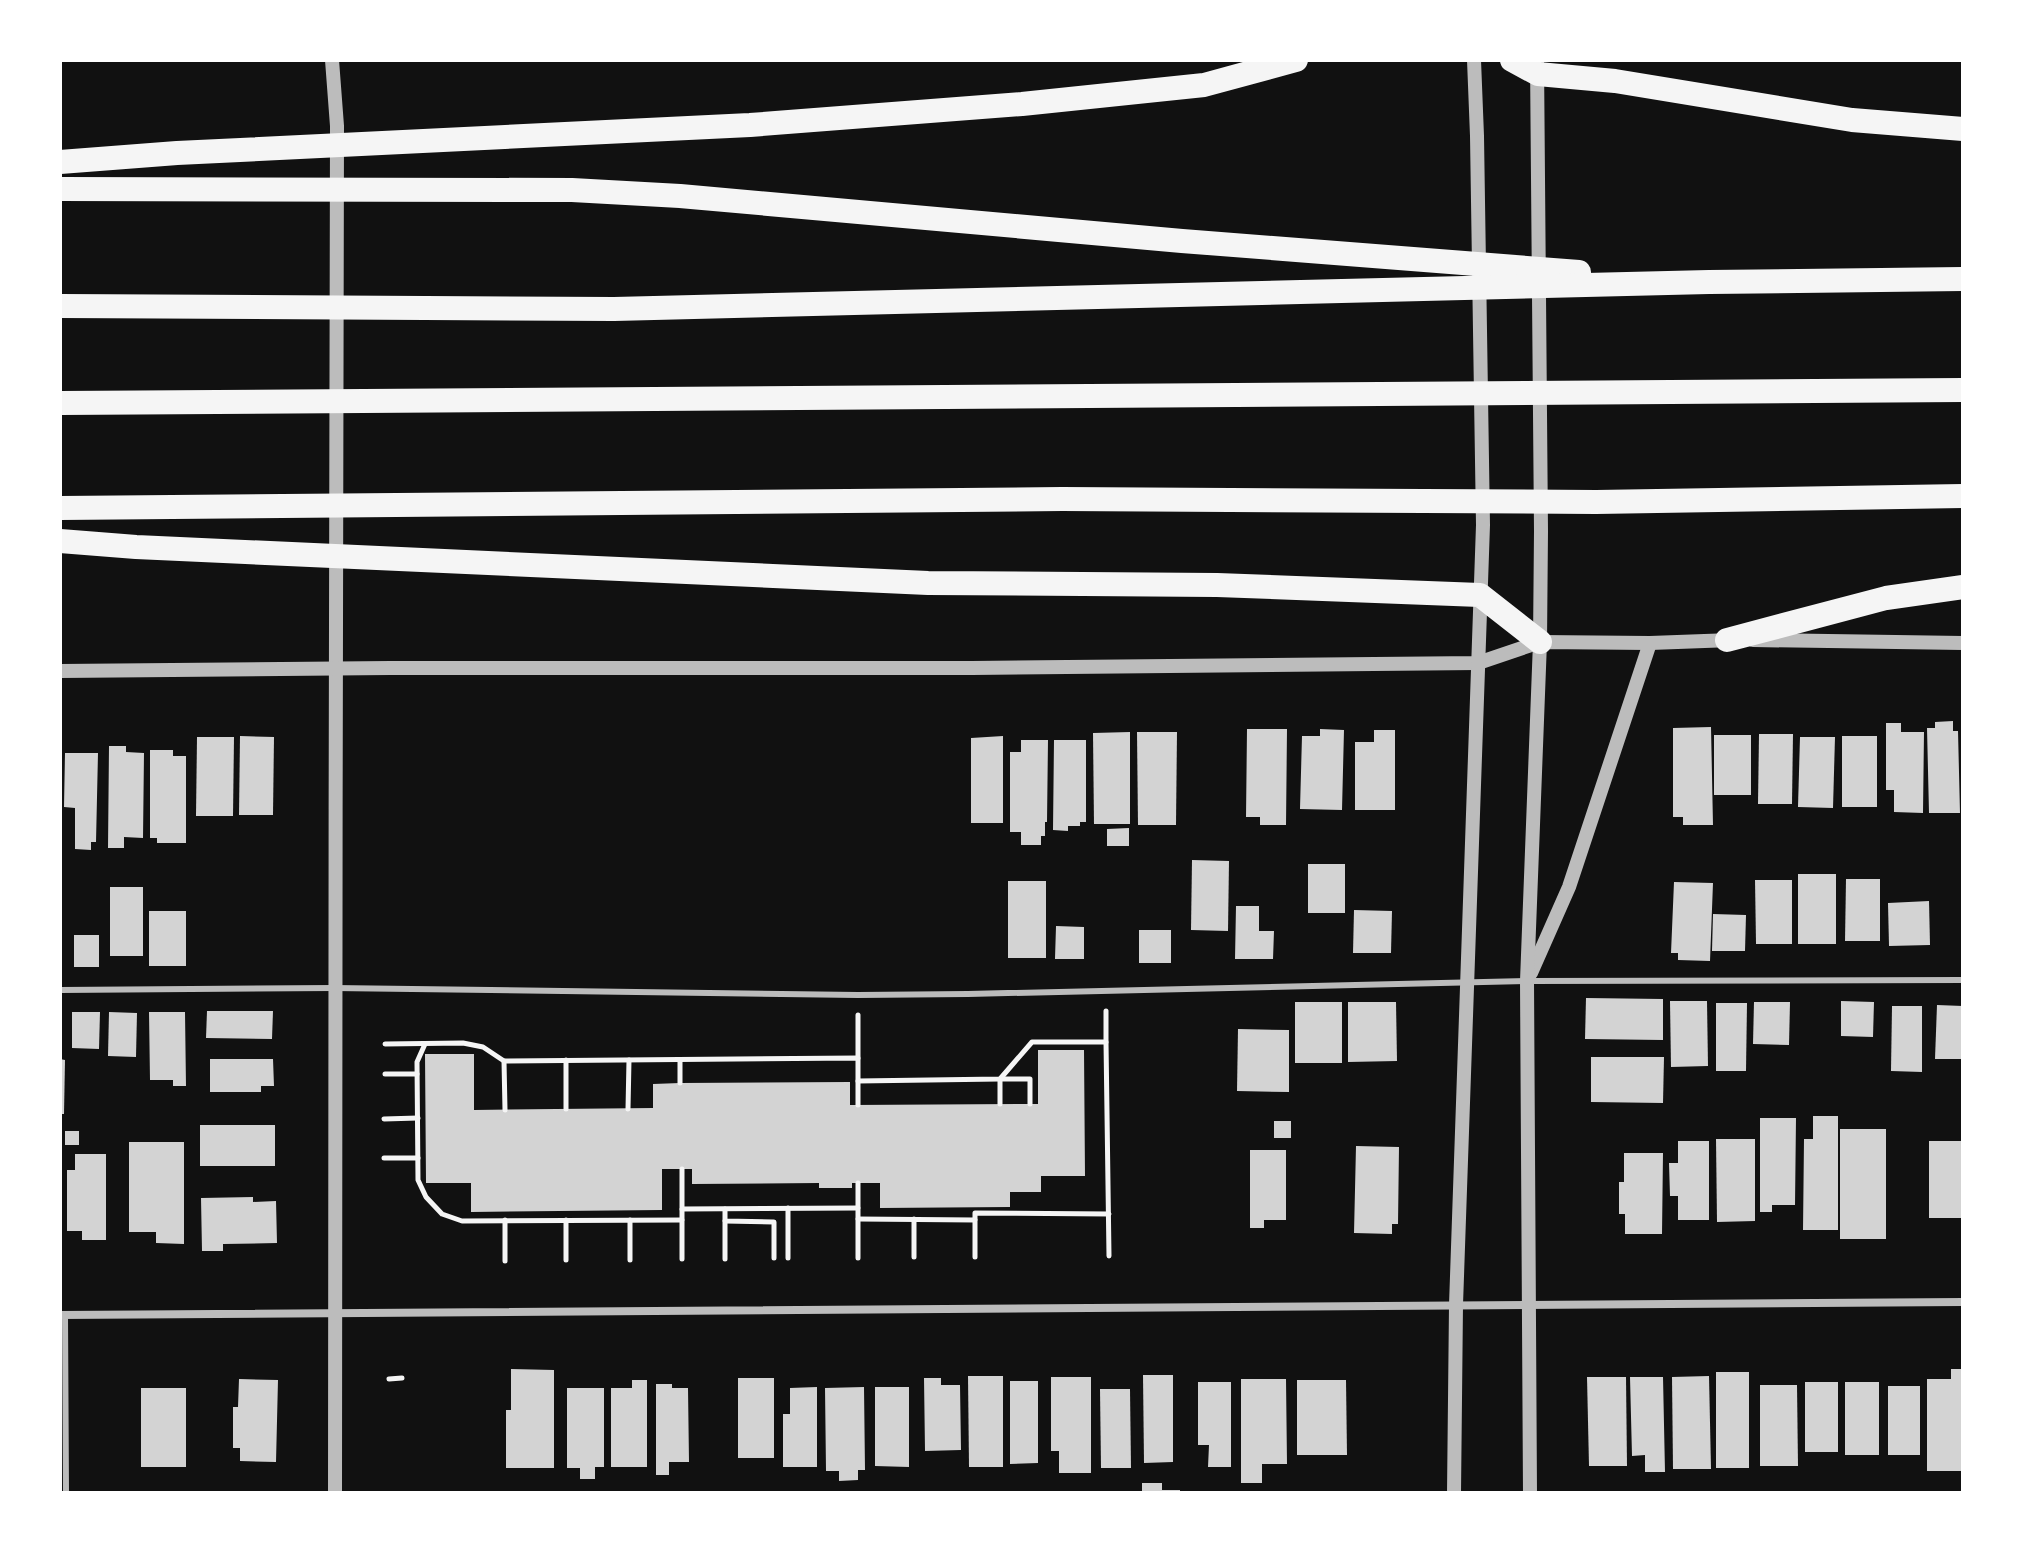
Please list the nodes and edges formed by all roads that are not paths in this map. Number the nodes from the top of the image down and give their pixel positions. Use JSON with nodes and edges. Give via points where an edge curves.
{"nodes":[{"id":1,"x":332,"y":60,"type":"edge"},
{"id":2,"x":1296,"y":60,"type":"edge"},
{"id":3,"x":1474,"y":60,"type":"edge"},
{"id":4,"x":1512,"y":60,"type":"edge"},
{"id":5,"x":1538,"y":67,"type":"edge"},
{"id":6,"x":1963,"y":129,"type":"edge"},
{"id":7,"x":60,"y":162,"type":"edge"},
{"id":8,"x":60,"y":189,"type":"edge"},
{"id":9,"x":1963,"y":279,"type":"edge"},
{"id":10,"x":1709,"y":282,"type":"junction"},
{"id":11,"x":60,"y":306,"type":"edge"},
{"id":12,"x":1963,"y":390,"type":"edge"},
{"id":13,"x":60,"y":403,"type":"edge"},
{"id":14,"x":1963,"y":496,"type":"edge"},
{"id":15,"x":60,"y":508,"type":"edge"},
{"id":16,"x":60,"y":541,"type":"edge"},
{"id":17,"x":1963,"y":587,"type":"edge"},
{"id":18,"x":1480,"y":595,"type":"junction"},
{"id":19,"x":1727,"y":640,"type":"junction"},
{"id":20,"x":1540,"y":642,"type":"junction"},
{"id":21,"x":1650,"y":643,"type":"junction"},
{"id":22,"x":1963,"y":643,"type":"edge"},
{"id":23,"x":1478,"y":663,"type":"junction"},
{"id":24,"x":336,"y":668,"type":"junction"},
{"id":25,"x":60,"y":671,"type":"edge"},
{"id":26,"x":1963,"y":980,"type":"edge"},
{"id":27,"x":1467,"y":981,"type":"junction"},
{"id":28,"x":1527,"y":981,"type":"junction"},
{"id":29,"x":334,"y":988,"type":"junction"},
{"id":30,"x":60,"y":990,"type":"edge"},
{"id":31,"x":1963,"y":1302,"type":"edge"},
{"id":32,"x":1456,"y":1305,"type":"junction"},
{"id":33,"x":1529,"y":1305,"type":"junction"},
{"id":34,"x":336,"y":1314,"type":"junction"},
{"id":35,"x":63,"y":1315,"type":"edge"},
{"id":36,"x":66,"y":1493,"type":"edge"},
{"id":37,"x":335,"y":1493,"type":"edge"},
{"id":38,"x":1454,"y":1493,"type":"edge"},
{"id":39,"x":1530,"y":1493,"type":"edge"}],
"edges":[{"from":1,"to":24,"type":"street","via":[[337,126]]},
{"from":2,"to":7,"type":"highway","via":[[1204,85],[1022,104],[750,125]]},
{"from":3,"to":18,"type":"street"},
{"from":4,"to":5,"type":"highway"},
{"from":5,"to":6,"type":"highway","via":[[1852,120]]},
{"from":5,"to":20,"type":"street"},
{"from":8,"to":10,"type":"highway","via":[[572,190],[680,196]]},
{"from":9,"to":10,"type":"highway"},
{"from":10,"to":11,"type":"highway","via":[[614,309]]},
{"from":12,"to":13,"type":"highway"},
{"from":14,"to":15,"type":"highway"},
{"from":16,"to":18,"type":"highway","via":[[912,582]]},
{"from":17,"to":19,"type":"highway","via":[[1886,598]]},
{"from":18,"to":20,"type":"highway"},
{"from":18,"to":23,"type":"street"},
{"from":19,"to":21,"type":"street"},
{"from":19,"to":22,"type":"street"},
{"from":20,"to":21,"type":"street"},
{"from":20,"to":23,"type":"street"},
{"from":20,"to":28,"type":"street"},
{"from":21,"to":28,"type":"street","via":[[1569,887]]},
{"from":23,"to":24,"type":"street"},
{"from":23,"to":27,"type":"street"},
{"from":24,"to":25,"type":"street"},
{"from":24,"to":29,"type":"street"},
{"from":26,"to":28,"type":"lane"},
{"from":27,"to":28,"type":"lane"},
{"from":27,"to":29,"type":"lane","via":[[858,995]]},
{"from":27,"to":32,"type":"street"},
{"from":28,"to":33,"type":"street"},
{"from":29,"to":30,"type":"lane"},
{"from":29,"to":34,"type":"street"},
{"from":31,"to":33,"type":"street"},
{"from":32,"to":33,"type":"street"},
{"from":32,"to":34,"type":"street"},
{"from":32,"to":38,"type":"street"},
{"from":33,"to":39,"type":"street"},
{"from":34,"to":35,"type":"street"},
{"from":34,"to":37,"type":"street"},
{"from":35,"to":36,"type":"lane"}]}
